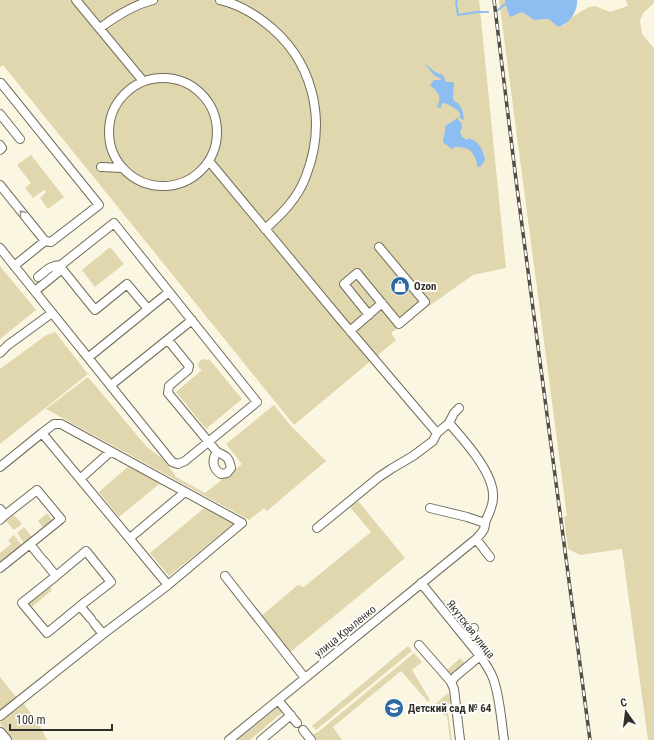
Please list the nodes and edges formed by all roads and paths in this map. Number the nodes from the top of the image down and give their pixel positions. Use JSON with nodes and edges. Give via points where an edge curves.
{"nodes":[{"id":1,"x":76,"y":0,"type":"edge"},
{"id":2,"x":153,"y":0,"type":"edge"},
{"id":3,"x":220,"y":0,"type":"edge"},
{"id":4,"x":100,"y":28,"type":"junction"},
{"id":5,"x":143,"y":81,"type":"junction"},
{"id":6,"x":0,"y":83,"type":"edge"},
{"id":7,"x":0,"y":114,"type":"edge"},
{"id":8,"x":20,"y":139,"type":"dead end"},
{"id":9,"x":0,"y":145,"type":"edge"},
{"id":10,"x":0,"y":150,"type":"edge"},
{"id":11,"x":209,"y":161,"type":"junction"},
{"id":12,"x":101,"y":168,"type":"dead end"},
{"id":13,"x":122,"y":168,"type":"junction"},
{"id":14,"x":0,"y":185,"type":"edge"},
{"id":15,"x":265,"y":229,"type":"junction"},
{"id":16,"x":45,"y":241,"type":"junction"},
{"id":17,"x":380,"y":247,"type":"dead end"},
{"id":18,"x":0,"y":248,"type":"edge"},
{"id":19,"x":14,"y":266,"type":"junction"},
{"id":20,"x":61,"y":267,"type":"junction"},
{"id":21,"x":38,"y":277,"type":"dead end"},
{"id":22,"x":35,"y":291,"type":"junction"},
{"id":23,"x":169,"y":292,"type":"junction"},
{"id":24,"x":382,"y":303,"type":"junction"},
{"id":25,"x":148,"y":309,"type":"junction"},
{"id":26,"x":368,"y":314,"type":"junction"},
{"id":27,"x":54,"y":315,"type":"junction"},
{"id":28,"x":192,"y":320,"type":"junction"},
{"id":29,"x":350,"y":331,"type":"junction"},
{"id":30,"x":168,"y":340,"type":"junction"},
{"id":31,"x":1,"y":353,"type":"edge"},
{"id":32,"x":89,"y":357,"type":"junction"},
{"id":33,"x":111,"y":385,"type":"junction"},
{"id":34,"x":459,"y":408,"type":"dead end"},
{"id":35,"x":449,"y":423,"type":"junction"},
{"id":36,"x":42,"y":433,"type":"junction"},
{"id":37,"x":437,"y":433,"type":"junction"},
{"id":38,"x":208,"y":442,"type":"junction"},
{"id":39,"x":110,"y":452,"type":"junction"},
{"id":40,"x":217,"y":452,"type":"dead end"},
{"id":41,"x":0,"y":466,"type":"edge"},
{"id":42,"x":80,"y":478,"type":"junction"},
{"id":43,"x":185,"y":492,"type":"junction"},
{"id":44,"x":430,"y":508,"type":"dead end"},
{"id":45,"x":2,"y":514,"type":"edge"},
{"id":46,"x":485,"y":523,"type":"junction"},
{"id":47,"x":317,"y":528,"type":"dead end"},
{"id":48,"x":130,"y":538,"type":"junction"},
{"id":49,"x":476,"y":539,"type":"junction"},
{"id":50,"x":30,"y":544,"type":"junction"},
{"id":51,"x":490,"y":557,"type":"dead end"},
{"id":52,"x":0,"y":568,"type":"edge"},
{"id":53,"x":56,"y":576,"type":"junction"},
{"id":54,"x":225,"y":576,"type":"dead end"},
{"id":55,"x":421,"y":583,"type":"junction"},
{"id":56,"x":168,"y":585,"type":"junction"},
{"id":57,"x":80,"y":606,"type":"junction"},
{"id":58,"x":474,"y":628,"type":"dead end"},
{"id":59,"x":103,"y":634,"type":"junction"},
{"id":60,"x":464,"y":636,"type":"junction"},
{"id":61,"x":420,"y":645,"type":"dead end"},
{"id":62,"x":480,"y":656,"type":"junction"},
{"id":63,"x":305,"y":678,"type":"junction"},
{"id":64,"x":451,"y":682,"type":"junction"},
{"id":65,"x":278,"y":700,"type":"junction"},
{"id":66,"x":291,"y":715,"type":"junction"},
{"id":67,"x":0,"y":716,"type":"edge"},
{"id":68,"x":297,"y":723,"type":"dead end"},
{"id":69,"x":303,"y":730,"type":"dead end"},
{"id":70,"x":0,"y":733,"type":"edge"},
{"id":71,"x":6,"y":740,"type":"edge"},
{"id":72,"x":229,"y":740,"type":"edge"},
{"id":73,"x":261,"y":740,"type":"edge"},
{"id":74,"x":311,"y":740,"type":"edge"},
{"id":75,"x":460,"y":740,"type":"edge"},
{"id":76,"x":504,"y":740,"type":"edge"}],
"edges":[{"from":1,"to":4,"type":"street"},
{"from":2,"to":4,"type":"street","via":[[131,8]]},
{"from":3,"to":15,"type":"street","via":[[240,7],[272,27],[296,55],[312,92],[316,136],[306,178],[282,214]]},
{"from":4,"to":5,"type":"street"},
{"from":5,"to":11,"type":"street","via":[[173,79],[200,92],[215,117],[217,132],[215,147]]},
{"from":5,"to":13,"type":"street","via":[[124,94],[110,119],[108,136],[112,153]]},
{"from":6,"to":16,"type":"street","via":[[99,205],[51,242]]},
{"from":7,"to":8,"type":"street"},
{"from":9,"to":10,"type":"street"},
{"from":11,"to":13,"type":"street","via":[[198,174],[184,182],[167,186],[150,185],[134,179]]},
{"from":11,"to":15,"type":"street"},
{"from":12,"to":13,"type":"street"},
{"from":16,"to":14,"type":"street","one_way":true},
{"from":15,"to":29,"type":"street"},
{"from":16,"to":19,"type":"street"},
{"from":17,"to":24,"type":"street","via":[[385,259],[425,302],[399,324]]},
{"from":18,"to":19,"type":"street"},
{"from":19,"to":22,"type":"street"},
{"from":20,"to":21,"type":"street","via":[[50,267]]},
{"from":20,"to":22,"type":"street"},
{"from":20,"to":23,"type":"street","via":[[114,223]]},
{"from":20,"to":25,"type":"street","via":[[95,310],[127,284]]},
{"from":22,"to":27,"type":"street"},
{"from":23,"to":25,"type":"street"},
{"from":23,"to":28,"type":"street"},
{"from":24,"to":26,"type":"street"},
{"from":24,"to":26,"type":"street","via":[[357,273],[344,284]]},
{"from":25,"to":32,"type":"street"},
{"from":26,"to":29,"type":"street"},
{"from":27,"to":31,"type":"street","via":[[8,345]]},
{"from":27,"to":32,"type":"street"},
{"from":28,"to":30,"type":"street"},
{"from":28,"to":38,"type":"street","via":[[257,402]]},
{"from":29,"to":37,"type":"street"},
{"from":30,"to":33,"type":"street"},
{"from":30,"to":38,"type":"street","via":[[189,366],[188,370],[169,386],[168,393]]},
{"from":32,"to":33,"type":"street"},
{"from":33,"to":38,"type":"street","via":[[172,462],[178,464],[185,461]]},
{"from":34,"to":35,"type":"street"},
{"from":35,"to":37,"type":"street"},
{"from":35,"to":46,"type":"street","via":[[470,447],[491,483],[494,495]]},
{"from":36,"to":39,"type":"street","via":[[54,424],[61,424]]},
{"from":36,"to":41,"type":"street"},
{"from":36,"to":42,"type":"street"},
{"from":37,"to":47,"type":"street","via":[[433,441],[379,477]]},
{"from":38,"to":40,"type":"street"},
{"from":39,"to":42,"type":"street"},
{"from":39,"to":43,"type":"street"},
{"from":42,"to":48,"type":"street"},
{"from":43,"to":48,"type":"street"},
{"from":43,"to":56,"type":"street","via":[[242,523]]},
{"from":44,"to":46,"type":"street"},
{"from":45,"to":50,"type":"street","via":[[37,490],[61,519]]},
{"from":46,"to":49,"type":"street","via":[[483,531]]},
{"from":48,"to":56,"type":"street"},
{"from":49,"to":51,"type":"street"},
{"from":49,"to":55,"type":"street","name":"улица Крыленко"},
{"from":50,"to":52,"type":"street"},
{"from":50,"to":53,"type":"street"},
{"from":53,"to":57,"type":"street","via":[[86,551],[111,582]]},
{"from":53,"to":57,"type":"street","via":[[22,603],[47,633]]},
{"from":54,"to":63,"type":"street"},
{"from":55,"to":60,"type":"street","name":"Якутская улица"},
{"from":55,"to":63,"type":"street","name":"улица Крыленко"},
{"from":56,"to":59,"type":"street"},
{"from":57,"to":59,"type":"street"},
{"from":58,"to":60,"type":"street"},
{"from":59,"to":67,"type":"street"},
{"from":60,"to":62,"type":"street","name":"Якутская улица"},
{"from":61,"to":64,"type":"street"},
{"from":62,"to":64,"type":"street"},
{"from":62,"to":76,"type":"street","name":"Якутская улица","via":[[493,678]]},
{"from":63,"to":65,"type":"street","name":"улица Крыленко"},
{"from":64,"to":75,"type":"street"},
{"from":65,"to":66,"type":"street"},
{"from":65,"to":72,"type":"street","name":"улица Крыленко"},
{"from":66,"to":68,"type":"street"},
{"from":66,"to":73,"type":"street"},
{"from":69,"to":74,"type":"street"},
{"from":70,"to":71,"type":"main road"}]}
